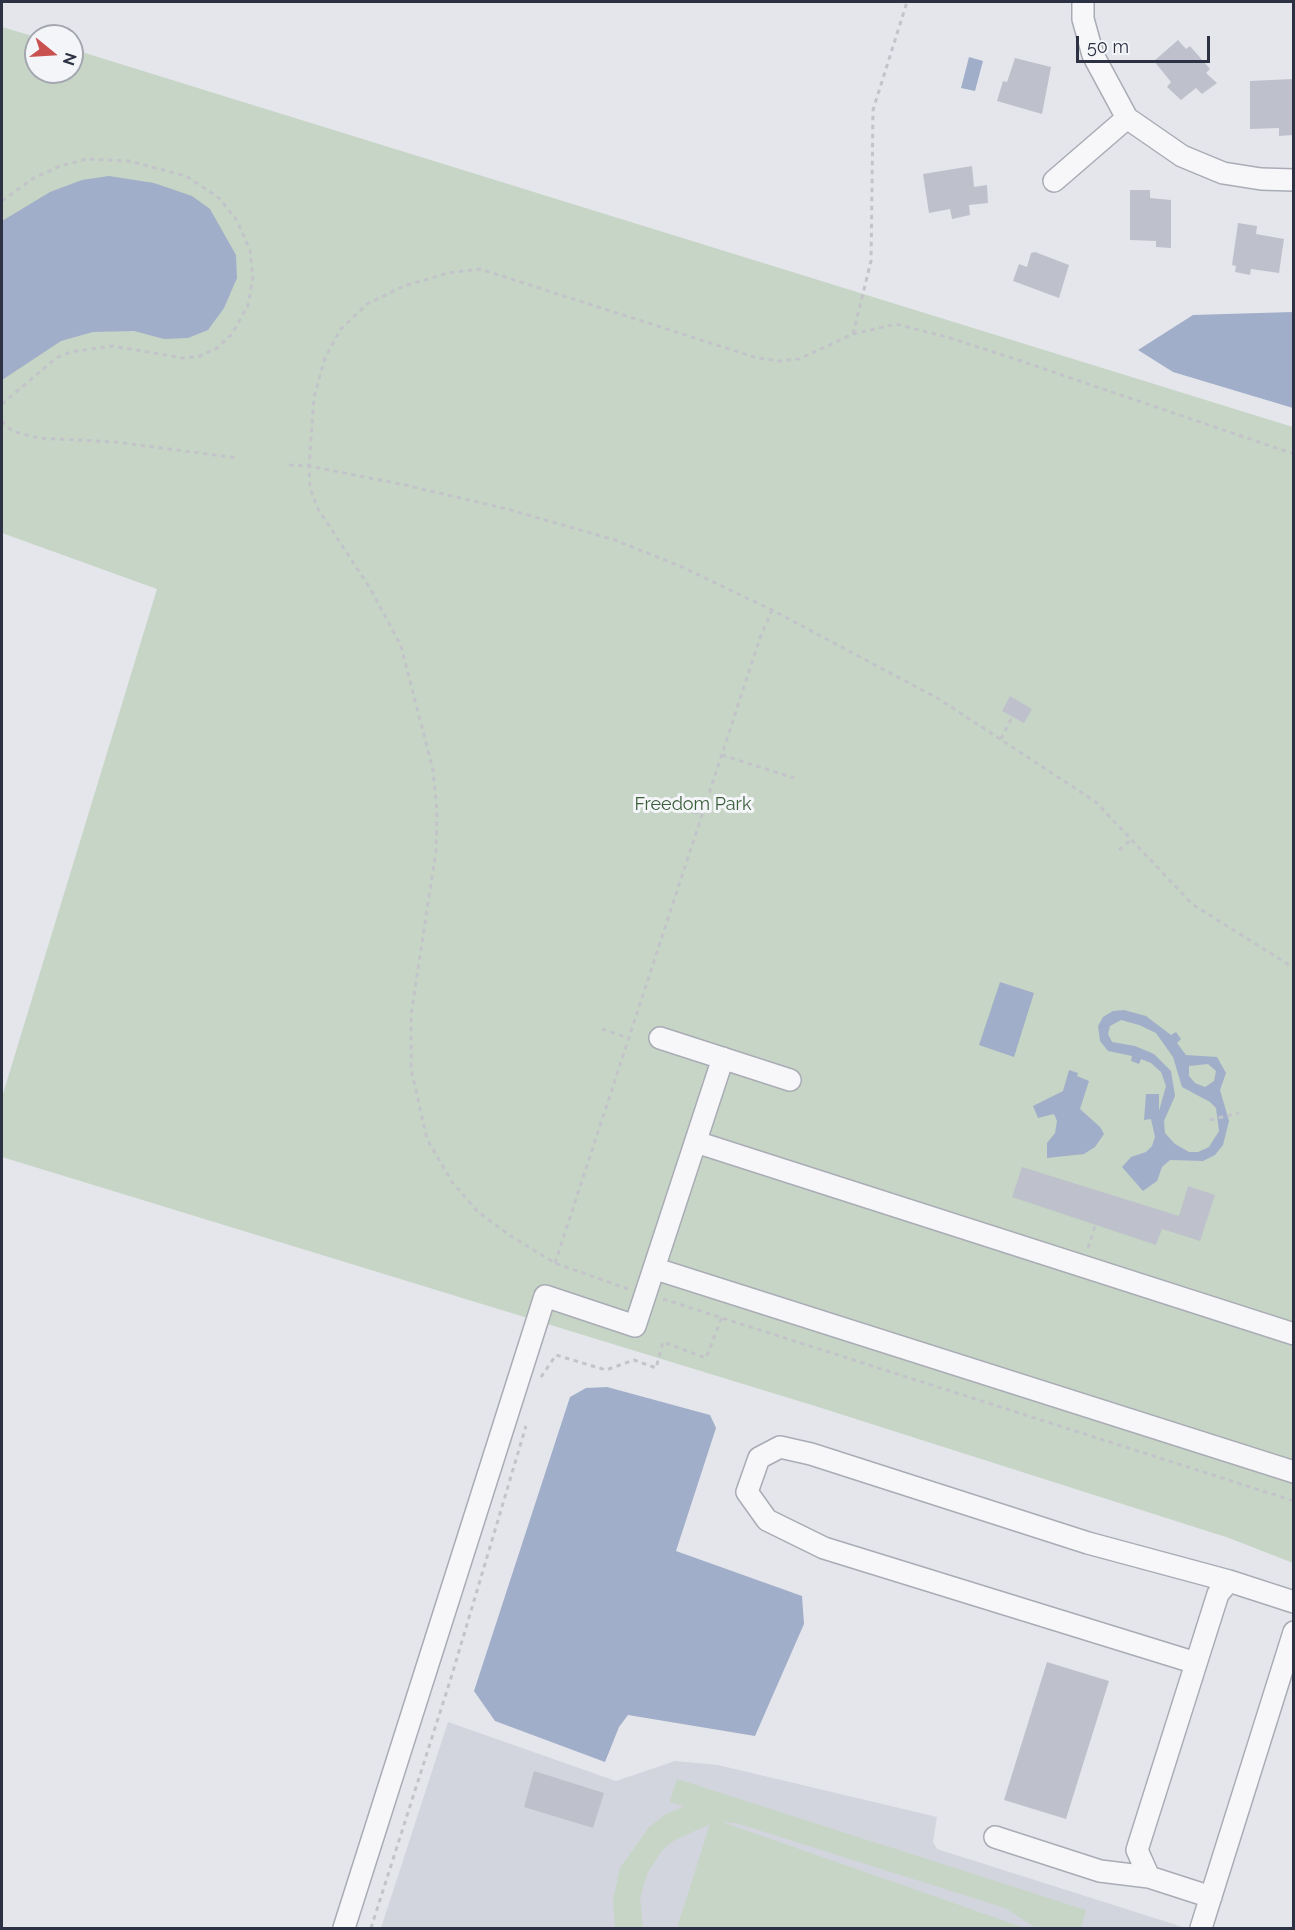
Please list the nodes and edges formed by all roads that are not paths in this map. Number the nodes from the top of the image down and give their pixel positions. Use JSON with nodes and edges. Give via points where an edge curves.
{"nodes":[{"id":1,"x":1083,"y":2,"type":"edge"},
{"id":2,"x":1127,"y":118,"type":"junction"},
{"id":3,"x":1293,"y":180,"type":"edge"},
{"id":4,"x":1054,"y":181,"type":"dead end"},
{"id":5,"x":660,"y":1038,"type":"dead end"},
{"id":6,"x":723,"y":1058,"type":"junction"},
{"id":7,"x":790,"y":1080,"type":"dead end"},
{"id":8,"x":696,"y":1142,"type":"junction"},
{"id":9,"x":656,"y":1269,"type":"junction"},
{"id":10,"x":1293,"y":1334,"type":"edge"},
{"id":11,"x":1293,"y":1472,"type":"edge"},
{"id":12,"x":1224,"y":1588,"type":"junction"},
{"id":13,"x":1293,"y":1602,"type":"edge"},
{"id":14,"x":1293,"y":1632,"type":"edge"},
{"id":15,"x":1196,"y":1663,"type":"junction"},
{"id":16,"x":995,"y":1837,"type":"dead end"},
{"id":17,"x":1149,"y":1877,"type":"junction"},
{"id":18,"x":1211,"y":1897,"type":"junction"},
{"id":19,"x":344,"y":1929,"type":"edge"},
{"id":20,"x":1201,"y":1929,"type":"edge"}],
"edges":[{"from":1,"to":2,"type":"street","via":[[1083,19],[1093,55]]},
{"from":2,"to":3,"type":"street","via":[[1182,156],[1223,173]]},
{"from":2,"to":4,"type":"street"},
{"from":5,"to":6,"type":"street"},
{"from":6,"to":7,"type":"street"},
{"from":6,"to":8,"type":"street"},
{"from":8,"to":9,"type":"street"},
{"from":8,"to":10,"type":"street"},
{"from":9,"to":11,"type":"street"},
{"from":9,"to":19,"type":"street","via":[[635,1326],[545,1296]]},
{"from":12,"to":13,"type":"street"},
{"from":12,"to":15,"type":"street"},
{"from":12,"to":15,"type":"street","via":[[811,1454],[780,1447],[759,1458],[747,1492],[767,1521],[824,1548]]},
{"from":14,"to":18,"type":"street"},
{"from":15,"to":17,"type":"street","via":[[1137,1850]]},
{"from":16,"to":17,"type":"street","via":[[1100,1871]]},
{"from":17,"to":18,"type":"street"},
{"from":18,"to":20,"type":"street"}]}
